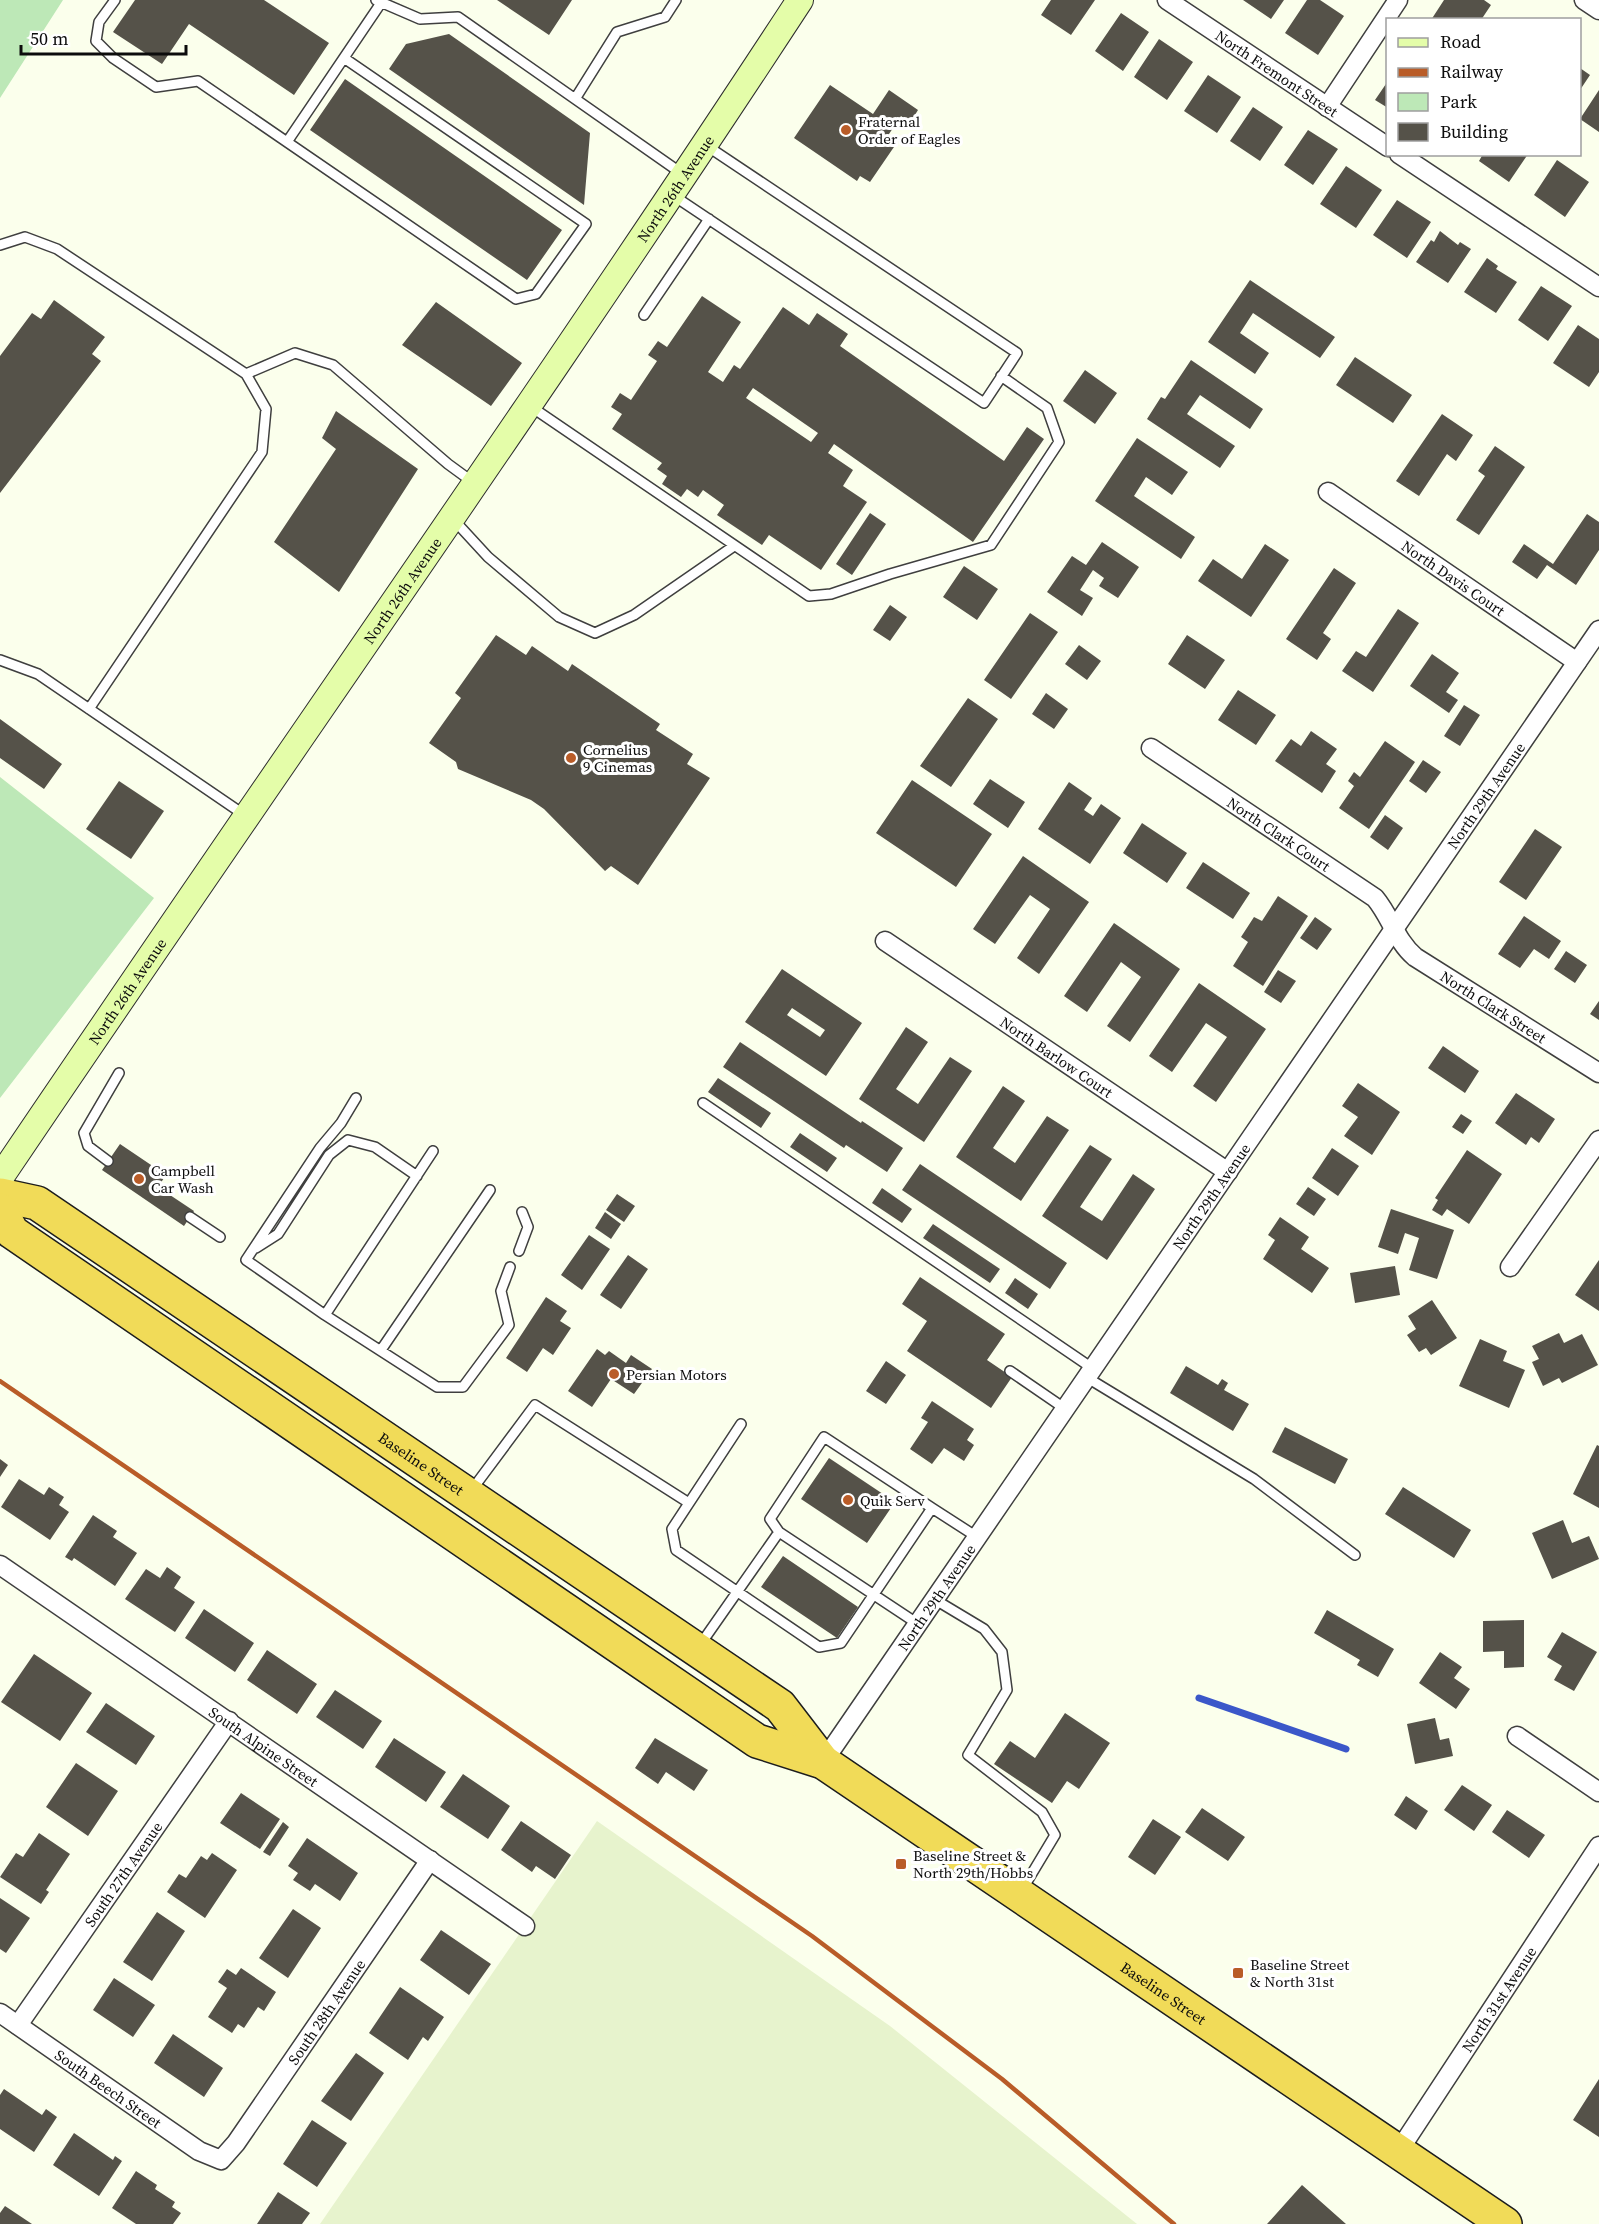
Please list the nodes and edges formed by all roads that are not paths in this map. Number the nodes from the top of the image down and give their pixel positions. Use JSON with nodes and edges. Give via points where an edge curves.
{"nodes":[{"id":1,"x":114,"y":0,"type":"edge"},
{"id":2,"x":676,"y":0,"type":"edge"},
{"id":3,"x":800,"y":0,"type":"edge"},
{"id":4,"x":1167,"y":0,"type":"edge"},
{"id":5,"x":1398,"y":0,"type":"edge"},
{"id":6,"x":1584,"y":0,"type":"edge"},
{"id":7,"x":378,"y":2,"type":"edge"},
{"id":8,"x":1599,"y":10,"type":"edge"},
{"id":9,"x":1386,"y":18,"type":"edge"},
{"id":10,"x":1386,"y":18,"type":"edge"},
{"id":11,"x":344,"y":58,"type":"junction"},
{"id":12,"x":575,"y":99,"type":"junction"},
{"id":13,"x":1327,"y":107,"type":"junction"},
{"id":14,"x":287,"y":142,"type":"junction"},
{"id":15,"x":705,"y":144,"type":"junction"},
{"id":16,"x":1386,"y":146,"type":"edge"},
{"id":17,"x":1402,"y":156,"type":"edge"},
{"id":18,"x":677,"y":184,"type":"junction"},
{"id":19,"x":709,"y":219,"type":"junction"},
{"id":20,"x":0,"y":245,"type":"edge"},
{"id":21,"x":1599,"y":287,"type":"edge"},
{"id":22,"x":644,"y":315,"type":"dead end"},
{"id":23,"x":246,"y":374,"type":"junction"},
{"id":24,"x":1001,"y":376,"type":"junction"},
{"id":25,"x":528,"y":405,"type":"junction"},
{"id":26,"x":474,"y":483,"type":"junction"},
{"id":27,"x":1328,"y":492,"type":"dead end"},
{"id":28,"x":451,"y":517,"type":"junction"},
{"id":29,"x":734,"y":546,"type":"junction"},
{"id":30,"x":1599,"y":630,"type":"edge"},
{"id":31,"x":0,"y":660,"type":"edge"},
{"id":32,"x":1577,"y":662,"type":"junction"},
{"id":33,"x":89,"y":709,"type":"junction"},
{"id":34,"x":1151,"y":748,"type":"dead end"},
{"id":35,"x":246,"y":816,"type":"junction"},
{"id":36,"x":1394,"y":931,"type":"junction"},
{"id":37,"x":885,"y":940,"type":"dead end"},
{"id":38,"x":1599,"y":1073,"type":"edge"},
{"id":39,"x":119,"y":1074,"type":"dead end"},
{"id":40,"x":356,"y":1098,"type":"dead end"},
{"id":41,"x":703,"y":1103,"type":"dead end"},
{"id":42,"x":1599,"y":1140,"type":"edge"},
{"id":43,"x":434,"y":1151,"type":"dead end"},
{"id":44,"x":108,"y":1161,"type":"dead end"},
{"id":45,"x":1228,"y":1172,"type":"junction"},
{"id":46,"x":417,"y":1176,"type":"junction"},
{"id":47,"x":0,"y":1178,"type":"edge"},
{"id":48,"x":490,"y":1190,"type":"dead end"},
{"id":49,"x":0,"y":1195,"type":"edge"},
{"id":50,"x":0,"y":1210,"type":"edge"},
{"id":51,"x":522,"y":1212,"type":"dead end"},
{"id":52,"x":190,"y":1217,"type":"dead end"},
{"id":53,"x":220,"y":1238,"type":"dead end"},
{"id":54,"x":252,"y":1251,"type":"junction"},
{"id":55,"x":519,"y":1251,"type":"dead end"},
{"id":56,"x":510,"y":1267,"type":"dead end"},
{"id":57,"x":1510,"y":1267,"type":"dead end"},
{"id":58,"x":325,"y":1315,"type":"junction"},
{"id":59,"x":381,"y":1350,"type":"junction"},
{"id":60,"x":1010,"y":1371,"type":"dead end"},
{"id":61,"x":1089,"y":1372,"type":"junction"},
{"id":62,"x":1064,"y":1408,"type":"junction"},
{"id":63,"x":741,"y":1424,"type":"dead end"},
{"id":64,"x":468,"y":1495,"type":"junction"},
{"id":65,"x":689,"y":1503,"type":"junction"},
{"id":66,"x":932,"y":1508,"type":"junction"},
{"id":67,"x":779,"y":1532,"type":"junction"},
{"id":68,"x":977,"y":1537,"type":"junction"},
{"id":69,"x":1355,"y":1555,"type":"dead end"},
{"id":70,"x":0,"y":1565,"type":"edge"},
{"id":71,"x":738,"y":1591,"type":"junction"},
{"id":72,"x":874,"y":1595,"type":"junction"},
{"id":73,"x":934,"y":1599,"type":"junction"},
{"id":74,"x":918,"y":1624,"type":"junction"},
{"id":75,"x":697,"y":1650,"type":"junction"},
{"id":76,"x":229,"y":1721,"type":"junction"},
{"id":77,"x":1517,"y":1736,"type":"dead end"},
{"id":78,"x":823,"y":1762,"type":"junction"},
{"id":79,"x":1599,"y":1792,"type":"edge"},
{"id":80,"x":1599,"y":1846,"type":"edge"},
{"id":81,"x":430,"y":1860,"type":"junction"},
{"id":82,"x":1019,"y":1895,"type":"junction"},
{"id":83,"x":525,"y":1926,"type":"dead end"},
{"id":84,"x":0,"y":2013,"type":"edge"},
{"id":85,"x":18,"y":2025,"type":"junction"},
{"id":86,"x":1398,"y":2152,"type":"junction"},
{"id":87,"x":220,"y":2160,"type":"joint"},
{"id":88,"x":1505,"y":2224,"type":"edge"}],
"edges":[{"from":1,"to":14,"type":"lane","via":[[99,22],[96,41],[113,58],[156,87],[198,81]]},
{"from":2,"to":12,"type":"lane","via":[[665,17],[617,32]]},
{"from":3,"to":15,"type":"street","name":"North 26th Avenue"},
{"from":4,"to":13,"type":"street","name":"North Fremont Street"},
{"from":5,"to":10,"type":"street"},
{"from":6,"to":8,"type":"street"},
{"from":7,"to":11,"type":"lane"},
{"from":7,"to":12,"type":"lane","via":[[420,19],[458,17]]},
{"from":9,"to":13,"type":"street"},
{"from":11,"to":14,"type":"lane"},
{"from":11,"to":14,"type":"lane","via":[[586,224],[536,294],[516,299]]},
{"from":12,"to":18,"type":"lane"},
{"from":13,"to":16,"type":"street","name":"North Fremont Street"},
{"from":15,"to":18,"type":"street","name":"North 26th Avenue"},
{"from":15,"to":24,"type":"lane","via":[[1017,353]]},
{"from":17,"to":21,"type":"street"},
{"from":18,"to":19,"type":"lane"},
{"from":18,"to":25,"type":"street","name":"North 26th Avenue"},
{"from":19,"to":22,"type":"lane"},
{"from":19,"to":24,"type":"lane","via":[[984,403]]},
{"from":20,"to":23,"type":"lane","via":[[26,237],[57,249]]},
{"from":23,"to":26,"type":"lane","via":[[295,353],[333,365]]},
{"from":23,"to":33,"type":"lane","via":[[266,409],[262,452]]},
{"from":24,"to":29,"type":"lane","via":[[1047,408],[1059,442],[991,545],[831,594],[809,596]]},
{"from":25,"to":26,"type":"street","name":"North 26th Avenue"},
{"from":25,"to":29,"type":"lane"},
{"from":26,"to":28,"type":"street","name":"North 26th Avenue"},
{"from":27,"to":32,"type":"street","name":"North Davis Court"},
{"from":28,"to":29,"type":"lane","via":[[488,557],[559,616],[595,633],[634,615]]},
{"from":28,"to":35,"type":"street","name":"North 26th Avenue"},
{"from":30,"to":32,"type":"street","name":"North 29th Avenue"},
{"from":31,"to":33,"type":"lane","via":[[38,674]]},
{"from":32,"to":36,"type":"street","name":"North 29th Avenue"},
{"from":33,"to":35,"type":"lane"},
{"from":34,"to":36,"type":"street","name":"North Clark Court","via":[[1375,898],[1386,911]]},
{"from":35,"to":47,"type":"street","name":"North 26th Avenue"},
{"from":36,"to":38,"type":"street","name":"North Clark Street","via":[[1403,947],[1415,957]]},
{"from":36,"to":45,"type":"street","name":"North 29th Avenue"},
{"from":37,"to":45,"type":"street","name":"North Barlow Court"},
{"from":39,"to":44,"type":"lane","via":[[84,1133],[88,1146]]},
{"from":40,"to":54,"type":"lane"},
{"from":41,"to":61,"type":"lane"},
{"from":42,"to":57,"type":"street"},
{"from":43,"to":46,"type":"lane"},
{"from":45,"to":61,"type":"street","name":"North 29th Avenue"},
{"from":46,"to":54,"type":"lane","via":[[375,1147],[348,1140],[329,1155],[278,1234]]},
{"from":46,"to":58,"type":"lane"},
{"from":48,"to":59,"type":"lane"},
{"from":49,"to":64,"type":"highway","name":"Baseline Street","via":[[37,1203]]},
{"from":50,"to":78,"type":"highway","name":"Baseline Street","via":[[12,1232],[758,1741]]},
{"from":51,"to":55,"type":"lane","via":[[528,1227]]},
{"from":52,"to":53,"type":"lane"},
{"from":54,"to":58,"type":"lane","via":[[246,1260]]},
{"from":56,"to":59,"type":"lane","via":[[501,1291],[509,1325],[463,1387],[437,1387]]},
{"from":58,"to":59,"type":"lane"},
{"from":60,"to":62,"type":"lane"},
{"from":61,"to":62,"type":"street","name":"North 29th Avenue"},
{"from":61,"to":69,"type":"lane","via":[[1254,1479]]},
{"from":62,"to":68,"type":"street","name":"North 29th Avenue"},
{"from":63,"to":65,"type":"lane"},
{"from":64,"to":65,"type":"lane","via":[[535,1405]]},
{"from":64,"to":75,"type":"highway","name":"Baseline Street"},
{"from":65,"to":71,"type":"lane","via":[[672,1529],[676,1550]]},
{"from":66,"to":67,"type":"lane","via":[[824,1437],[770,1520]]},
{"from":66,"to":68,"type":"lane"},
{"from":66,"to":72,"type":"lane"},
{"from":67,"to":71,"type":"lane"},
{"from":67,"to":72,"type":"lane"},
{"from":68,"to":73,"type":"street","name":"North 29th Avenue"},
{"from":70,"to":76,"type":"street","name":"South Alpine Street"},
{"from":71,"to":72,"type":"lane","via":[[819,1647],[841,1643]]},
{"from":71,"to":75,"type":"lane"},
{"from":72,"to":74,"type":"lane"},
{"from":73,"to":74,"type":"street","name":"North 29th Avenue"},
{"from":73,"to":82,"type":"lane","via":[[984,1629],[1002,1652],[1007,1690],[968,1755],[1042,1812],[1055,1835]]},
{"from":74,"to":78,"type":"street","name":"North 29th Avenue"},
{"from":75,"to":78,"type":"highway","name":"Baseline Street","via":[[780,1706]]},
{"from":76,"to":81,"type":"street","name":"South Alpine Street"},
{"from":76,"to":85,"type":"street","name":"South 27th Avenue"},
{"from":77,"to":79,"type":"street"},
{"from":78,"to":82,"type":"highway","name":"Baseline Street"},
{"from":80,"to":86,"type":"street","name":"North 31st Avenue"},
{"from":81,"to":83,"type":"street","name":"South Alpine Street"},
{"from":81,"to":87,"type":"street","name":"South 28th Avenue","via":[[236,2143]]},
{"from":82,"to":86,"type":"highway","name":"Baseline Street"},
{"from":84,"to":85,"type":"street","name":"South Beech Street"},
{"from":85,"to":87,"type":"street","name":"South Beech Street","via":[[199,2151]]},
{"from":86,"to":88,"type":"highway","name":"Baseline Street"}]}
